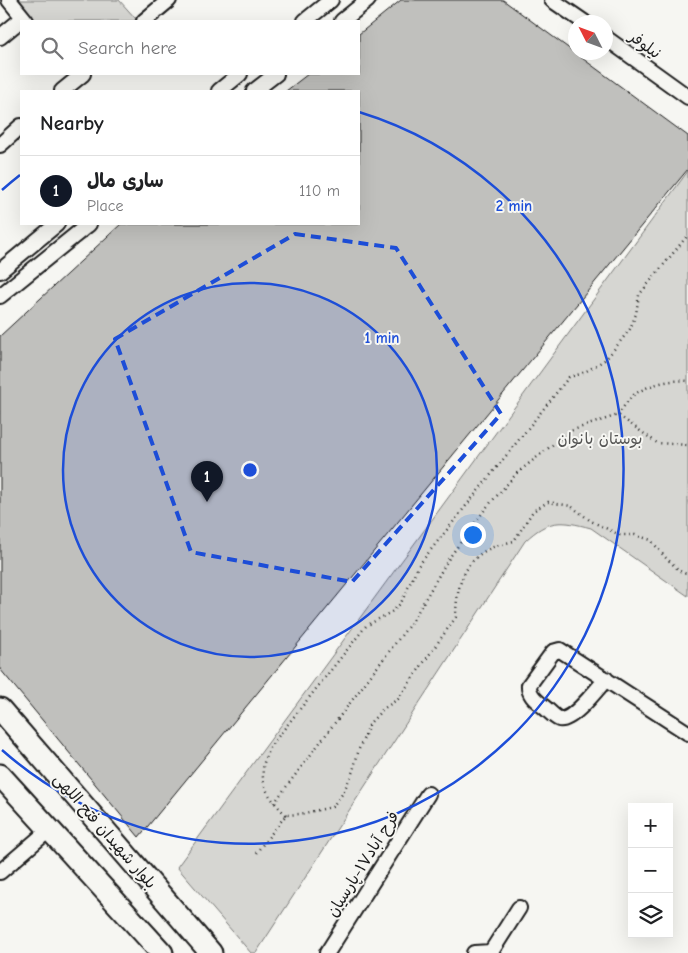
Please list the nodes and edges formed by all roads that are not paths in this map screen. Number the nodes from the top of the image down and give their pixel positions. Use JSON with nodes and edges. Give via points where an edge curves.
{"nodes":[{"id":1,"x":9,"y":0,"type":"edge"},
{"id":2,"x":169,"y":0,"type":"edge"},
{"id":3,"x":331,"y":0,"type":"edge"},
{"id":4,"x":368,"y":0,"type":"edge"},
{"id":5,"x":552,"y":0,"type":"edge"},
{"id":6,"x":574,"y":15,"type":"edge"},
{"id":7,"x":25,"y":20,"type":"edge"},
{"id":8,"x":145,"y":20,"type":"edge"},
{"id":9,"x":306,"y":20,"type":"edge"},
{"id":10,"x":343,"y":20,"type":"edge"},
{"id":11,"x":20,"y":23,"type":"edge"},
{"id":12,"x":0,"y":37,"type":"edge"},
{"id":13,"x":613,"y":43,"type":"edge"},
{"id":14,"x":239,"y":75,"type":"edge"},
{"id":15,"x":275,"y":75,"type":"edge"},
{"id":16,"x":77,"y":80,"type":"edge"},
{"id":17,"x":63,"y":90,"type":"edge"},
{"id":18,"x":220,"y":90,"type":"edge"},
{"id":19,"x":255,"y":90,"type":"edge"},
{"id":20,"x":688,"y":97,"type":"edge"},
{"id":21,"x":20,"y":127,"type":"edge"},
{"id":22,"x":0,"y":145,"type":"edge"},
{"id":23,"x":56,"y":225,"type":"edge"},
{"id":24,"x":88,"y":225,"type":"edge"},
{"id":25,"x":0,"y":271,"type":"edge"},
{"id":26,"x":0,"y":296,"type":"edge"},
{"id":27,"x":606,"y":679,"type":"junction"},
{"id":28,"x":0,"y":709,"type":"edge"},
{"id":29,"x":688,"y":733,"type":"edge"},
{"id":30,"x":0,"y":775,"type":"edge"},
{"id":31,"x":428,"y":794,"type":"dead end"},
{"id":32,"x":50,"y":828,"type":"junction"},
{"id":33,"x":0,"y":872,"type":"edge"},
{"id":34,"x":519,"y":908,"type":"dead end"},
{"id":35,"x":162,"y":953,"type":"edge"},
{"id":36,"x":211,"y":953,"type":"edge"},
{"id":37,"x":327,"y":953,"type":"edge"},
{"id":38,"x":474,"y":953,"type":"edge"},
{"id":39,"x":491,"y":953,"type":"edge"}],
"edges":[{"from":1,"to":7,"type":"street"},
{"from":2,"to":8,"type":"street"},
{"from":3,"to":9,"type":"street"},
{"from":4,"to":10,"type":"street"},
{"from":5,"to":6,"type":"street"},
{"from":11,"to":12,"type":"street"},
{"from":13,"to":20,"type":"street","name":"نیلوفر"},
{"from":14,"to":18,"type":"street"},
{"from":15,"to":19,"type":"street"},
{"from":16,"to":17,"type":"street"},
{"from":21,"to":22,"type":"street"},
{"from":23,"to":25,"type":"street"},
{"from":24,"to":26,"type":"street"},
{"from":27,"to":27,"type":"street","via":[[565,719],[559,719],[528,690],[557,650]]},
{"from":27,"to":29,"type":"street"},
{"from":28,"to":36,"type":"main road","name":"بلوار شهیدان فتح اللهی"},
{"from":30,"to":32,"type":"main road"},
{"from":31,"to":37,"type":"street","name":"فرح آباد۱۷-پارسیان"},
{"from":32,"to":33,"type":"street"},
{"from":32,"to":35,"type":"main road"},
{"from":34,"to":39,"type":"street"},
{"from":38,"to":39,"type":"street"}]}
